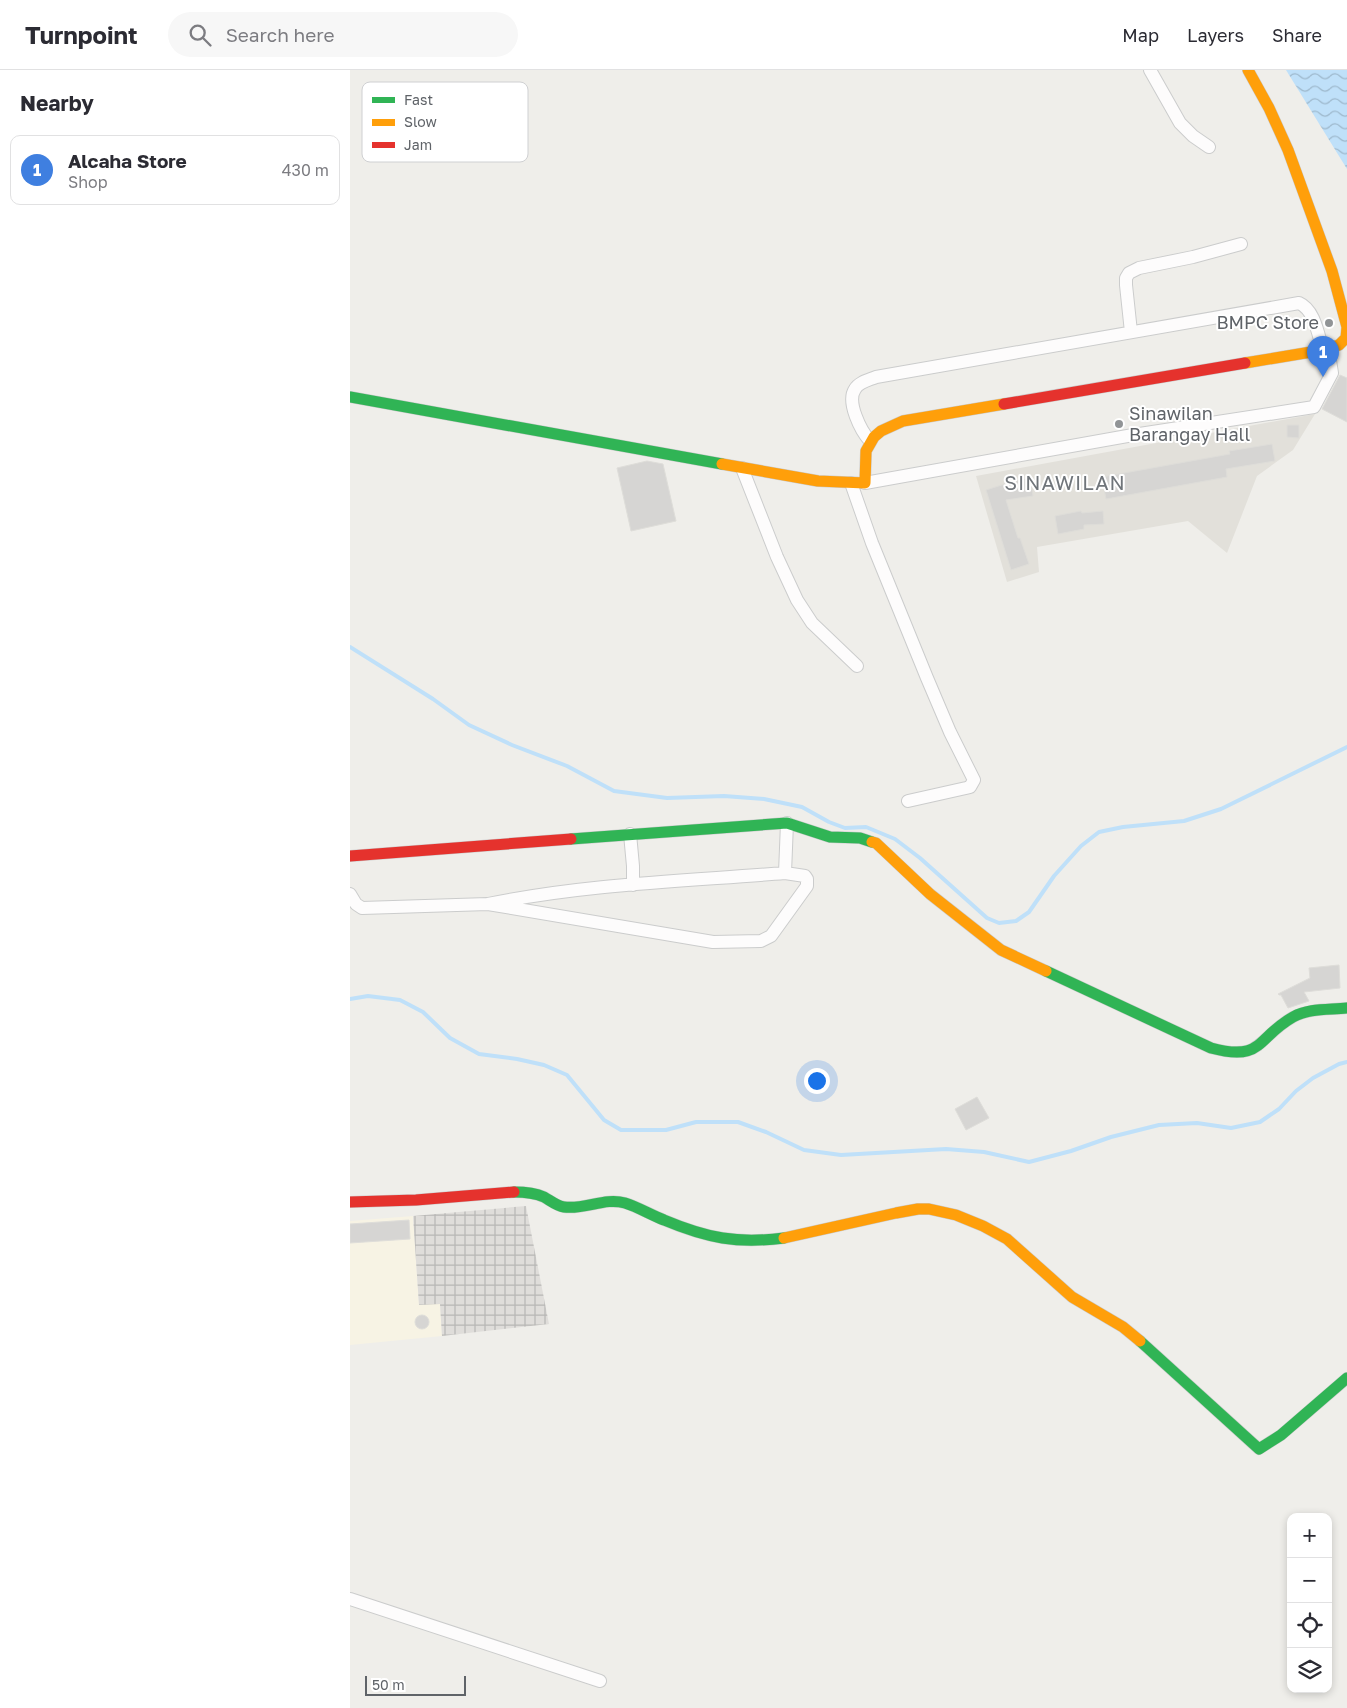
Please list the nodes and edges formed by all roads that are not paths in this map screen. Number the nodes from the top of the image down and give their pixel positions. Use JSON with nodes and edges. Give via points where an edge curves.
{"nodes":[{"id":1,"x":1150,"y":70,"type":"edge"},
{"id":2,"x":1248,"y":70,"type":"edge"},
{"id":3,"x":1209,"y":147,"type":"dead end"},
{"id":4,"x":1240,"y":244,"type":"dead end"},
{"id":5,"x":1131,"y":332,"type":"junction"},
{"id":6,"x":1326,"y":349,"type":"junction"},
{"id":7,"x":350,"y":397,"type":"edge"},
{"id":8,"x":870,"y":440,"type":"junction"},
{"id":9,"x":742,"y":468,"type":"junction"},
{"id":10,"x":851,"y":483,"type":"junction"},
{"id":11,"x":865,"y":484,"type":"junction"},
{"id":12,"x":858,"y":666,"type":"dead end"},
{"id":13,"x":908,"y":801,"type":"dead end"},
{"id":14,"x":787,"y":823,"type":"junction"},
{"id":15,"x":630,"y":834,"type":"junction"},
{"id":16,"x":350,"y":856,"type":"edge"},
{"id":17,"x":785,"y":874,"type":"junction"},
{"id":18,"x":633,"y":885,"type":"junction"},
{"id":19,"x":350,"y":894,"type":"edge"},
{"id":20,"x":488,"y":904,"type":"junction"},
{"id":21,"x":1347,"y":1008,"type":"edge"},
{"id":22,"x":350,"y":1202,"type":"edge"},
{"id":23,"x":1347,"y":1378,"type":"edge"},
{"id":24,"x":350,"y":1599,"type":"edge"},
{"id":25,"x":600,"y":1681,"type":"dead end"}],
"edges":[{"from":1,"to":3,"type":"street","via":[[1180,123]]},
{"from":2,"to":6,"type":"street","via":[[1288,150],[1332,271],[1347,333],[1344,341]]},
{"from":4,"to":5,"type":"street","via":[[1139,268],[1130,273],[1126,285]]},
{"from":5,"to":6,"type":"street","via":[[1299,303],[1310,311]]},
{"from":5,"to":8,"type":"street","via":[[862,382],[853,391],[852,400],[860,426]]},
{"from":6,"to":8,"type":"street","via":[[903,421]]},
{"from":6,"to":11,"type":"street","via":[[1332,373],[1314,407],[1133,435]]},
{"from":7,"to":9,"type":"street"},
{"from":8,"to":11,"type":"street","via":[[864,464]]},
{"from":9,"to":10,"type":"street","via":[[818,481]]},
{"from":9,"to":12,"type":"street","via":[[797,600],[812,623]]},
{"from":10,"to":11,"type":"street"},
{"from":10,"to":13,"type":"street","via":[[927,678],[974,780],[970,787]]},
{"from":14,"to":15,"type":"street"},
{"from":14,"to":17,"type":"street"},
{"from":14,"to":21,"type":"street","via":[[830,837],[860,838],[876,843],[930,894],[1001,950],[1211,1048],[1244,1052],[1301,1014]]},
{"from":15,"to":16,"type":"street"},
{"from":15,"to":18,"type":"street"},
{"from":17,"to":18,"type":"street"},
{"from":17,"to":20,"type":"street","via":[[804,876],[807,886],[771,936],[761,941],[713,942]]},
{"from":18,"to":20,"type":"street","via":[[535,895]]},
{"from":19,"to":20,"type":"street","via":[[362,908]]},
{"from":22,"to":23,"type":"street","via":[[533,1193],[561,1206],[580,1207],[605,1201],[625,1203],[688,1229],[748,1241],[811,1234],[930,1208],[965,1217],[1015,1244],[1054,1282],[1136,1336],[1258,1449],[1281,1435]]},
{"from":24,"to":25,"type":"street"}]}
